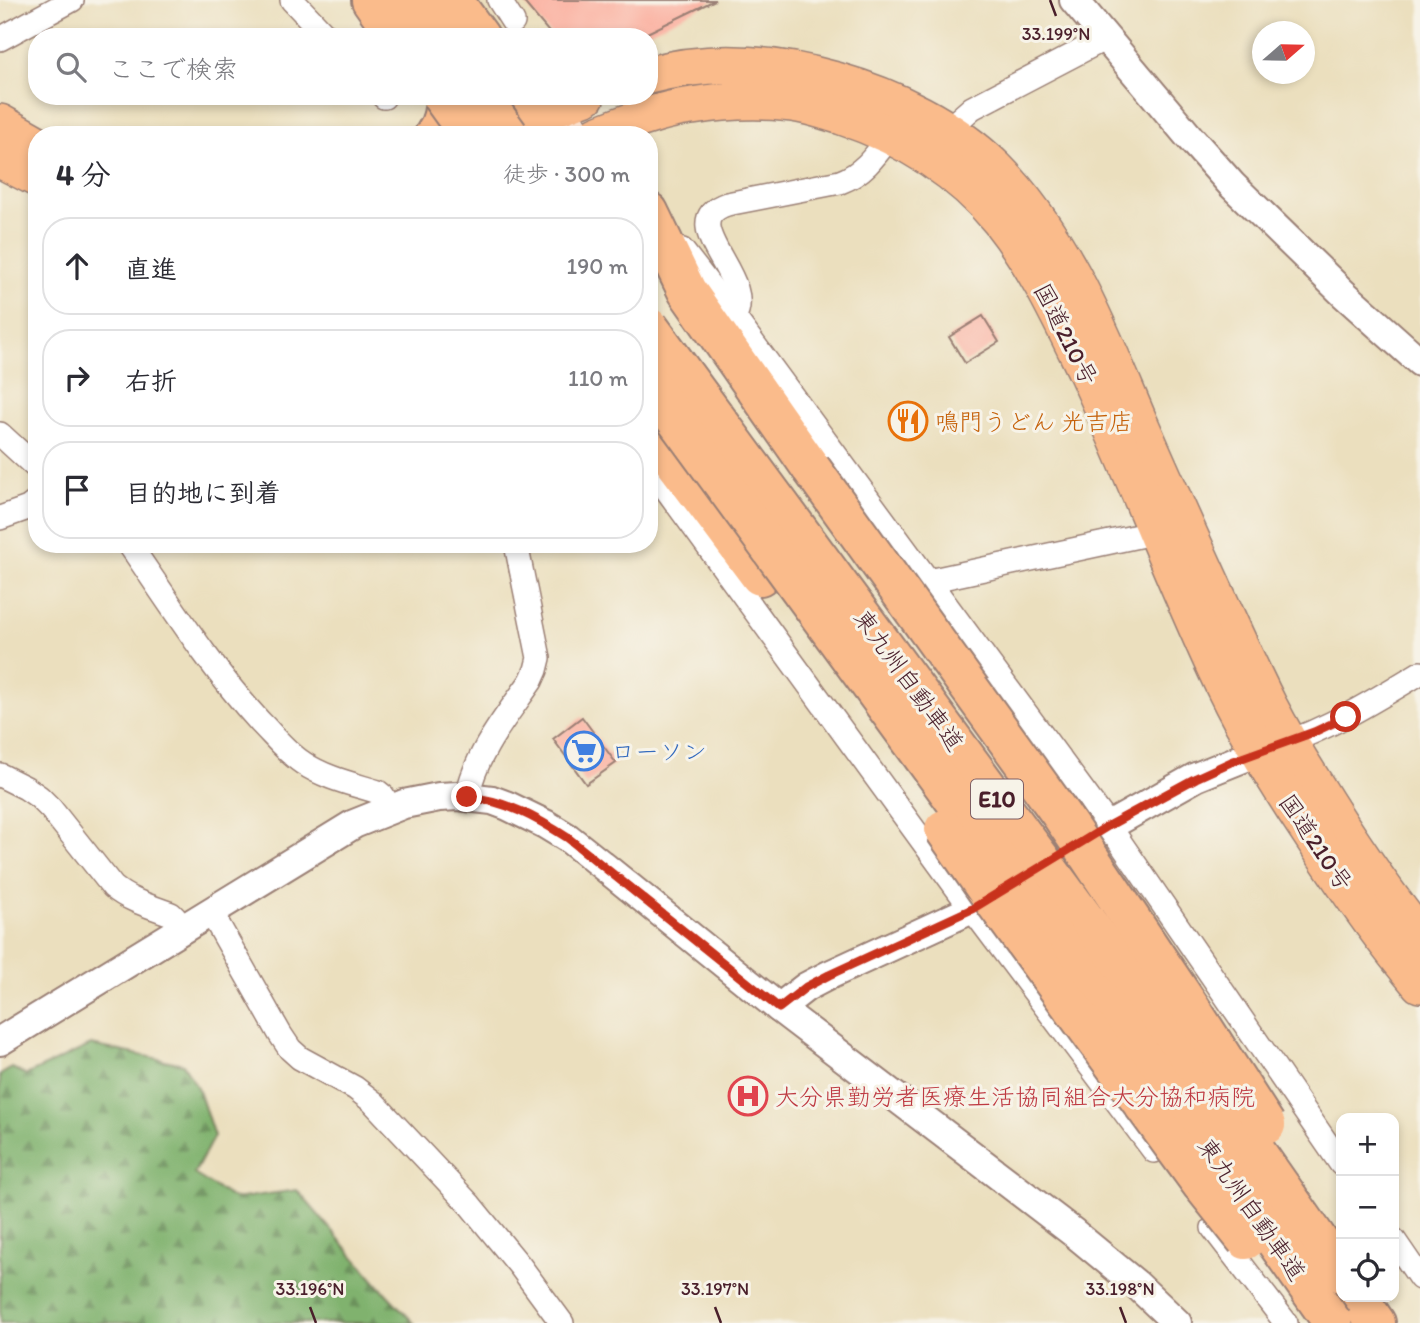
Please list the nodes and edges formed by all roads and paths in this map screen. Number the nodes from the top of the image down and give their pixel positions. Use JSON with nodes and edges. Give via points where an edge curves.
{"nodes":[{"id":1,"x":72,"y":0,"type":"edge"},
{"id":2,"x":292,"y":0,"type":"edge"},
{"id":3,"x":371,"y":0,"type":"edge"},
{"id":4,"x":405,"y":0,"type":"edge"},
{"id":5,"x":412,"y":0,"type":"edge"},
{"id":6,"x":453,"y":0,"type":"edge"},
{"id":7,"x":499,"y":0,"type":"edge"},
{"id":8,"x":1074,"y":0,"type":"edge"},
{"id":9,"x":318,"y":28,"type":"edge"},
{"id":10,"x":391,"y":28,"type":"edge"},
{"id":11,"x":424,"y":28,"type":"edge"},
{"id":12,"x":432,"y":28,"type":"edge"},
{"id":13,"x":495,"y":28,"type":"edge"},
{"id":14,"x":496,"y":28,"type":"edge"},
{"id":15,"x":0,"y":38,"type":"edge"},
{"id":16,"x":1105,"y":38,"type":"junction"},
{"id":17,"x":658,"y":73,"type":"edge"},
{"id":18,"x":443,"y":105,"type":"edge"},
{"id":19,"x":449,"y":105,"type":"edge"},
{"id":20,"x":460,"y":105,"type":"edge"},
{"id":21,"x":503,"y":105,"type":"edge"},
{"id":22,"x":558,"y":105,"type":"edge"},
{"id":23,"x":688,"y":106,"type":"junction"},
{"id":24,"x":527,"y":115,"type":"edge"},
{"id":25,"x":0,"y":123,"type":"edge"},
{"id":26,"x":439,"y":126,"type":"edge"},
{"id":27,"x":462,"y":126,"type":"edge"},
{"id":28,"x":466,"y":126,"type":"edge"},
{"id":29,"x":504,"y":126,"type":"edge"},
{"id":30,"x":556,"y":126,"type":"edge"},
{"id":31,"x":621,"y":126,"type":"edge"},
{"id":32,"x":654,"y":126,"type":"edge"},
{"id":33,"x":947,"y":130,"type":"junction"},
{"id":34,"x":891,"y":135,"type":"junction"},
{"id":35,"x":28,"y":139,"type":"edge"},
{"id":36,"x":0,"y":159,"type":"edge"},
{"id":37,"x":28,"y":173,"type":"edge"},
{"id":38,"x":658,"y":222,"type":"edge"},
{"id":39,"x":658,"y":230,"type":"edge"},
{"id":40,"x":734,"y":317,"type":"junction"},
{"id":41,"x":658,"y":339,"type":"edge"},
{"id":42,"x":1420,"y":362,"type":"edge"},
{"id":43,"x":658,"y":395,"type":"edge"},
{"id":44,"x":0,"y":434,"type":"edge"},
{"id":45,"x":658,"y":440,"type":"edge"},
{"id":46,"x":28,"y":460,"type":"edge"},
{"id":47,"x":658,"y":478,"type":"edge"},
{"id":48,"x":28,"y":508,"type":"edge"},
{"id":49,"x":0,"y":518,"type":"edge"},
{"id":50,"x":1157,"y":532,"type":"junction"},
{"id":51,"x":135,"y":553,"type":"edge"},
{"id":52,"x":518,"y":553,"type":"edge"},
{"id":53,"x":928,"y":580,"type":"junction"},
{"id":54,"x":1420,"y":673,"type":"edge"},
{"id":55,"x":1273,"y":747,"type":"junction"},
{"id":56,"x":0,"y":775,"type":"edge"},
{"id":57,"x":467,"y":797,"type":"junction"},
{"id":58,"x":390,"y":809,"type":"junction"},
{"id":59,"x":1108,"y":826,"type":"junction"},
{"id":60,"x":972,"y":909,"type":"junction"},
{"id":61,"x":211,"y":912,"type":"junction"},
{"id":62,"x":181,"y":930,"type":"junction"},
{"id":63,"x":1420,"y":937,"type":"edge"},
{"id":64,"x":1420,"y":984,"type":"edge"},
{"id":65,"x":779,"y":1008,"type":"junction"},
{"id":66,"x":0,"y":1041,"type":"edge"},
{"id":67,"x":1336,"y":1157,"type":"edge"},
{"id":68,"x":1336,"y":1231,"type":"edge"},
{"id":69,"x":1399,"y":1247,"type":"edge"},
{"id":70,"x":1336,"y":1266,"type":"edge"},
{"id":71,"x":1420,"y":1278,"type":"edge"},
{"id":72,"x":1361,"y":1302,"type":"edge"},
{"id":73,"x":1383,"y":1302,"type":"edge"},
{"id":74,"x":562,"y":1323,"type":"edge"},
{"id":75,"x":1177,"y":1323,"type":"edge"},
{"id":76,"x":1286,"y":1323,"type":"edge"},
{"id":77,"x":1314,"y":1323,"type":"edge"},
{"id":78,"x":1333,"y":1323,"type":"edge"},
{"id":79,"x":1376,"y":1323,"type":"edge"},
{"id":80,"x":1398,"y":1323,"type":"edge"}],
"edges":[{"from":1,"to":15,"type":"street"},
{"from":2,"to":9,"type":"street"},
{"from":3,"to":10,"type":"highway"},
{"from":4,"to":11,"type":"highway"},
{"from":5,"to":12,"type":"highway"},
{"from":6,"to":13,"type":"highway"},
{"from":7,"to":14,"type":"street"},
{"from":8,"to":16,"type":"street"},
{"from":16,"to":33,"type":"street","via":[[972,108]]},
{"from":16,"to":42,"type":"street","via":[[1233,184]]},
{"from":17,"to":33,"type":"highway","name":"国道210号","via":[[724,64],[799,71],[856,86]]},
{"from":18,"to":26,"type":"highway"},
{"from":19,"to":27,"type":"highway","bridge":true},
{"from":20,"to":28,"type":"highway"},
{"from":21,"to":24,"type":"highway","bridge":true},
{"from":22,"to":24,"type":"highway"},
{"from":23,"to":31,"type":"highway","name":"国道210号"},
{"from":23,"to":32,"type":"street"},
{"from":23,"to":34,"type":"highway","name":"国道210号","via":[[791,103],[828,111]]},
{"from":24,"to":29,"type":"highway"},
{"from":24,"to":30,"type":"main road"},
{"from":25,"to":35,"type":"highway"},
{"from":33,"to":55,"type":"highway","name":"国道210号","via":[[1012,187],[1063,260],[1269,706]]},
{"from":34,"to":40,"type":"street","via":[[863,169],[848,179],[727,204],[709,214],[711,239],[739,297]]},
{"from":34,"to":50,"type":"highway","name":"国道210号","via":[[952,171],[995,214],[1026,257],[1070,338]]},
{"from":36,"to":37,"type":"highway"},
{"from":38,"to":40,"type":"street"},
{"from":39,"to":68,"type":"highway","bridge":true,"via":[[687,291],[1061,814]]},
{"from":40,"to":53,"type":"street"},
{"from":41,"to":70,"type":"highway","name":"東九州自動車道","number":"E10","bridge":true},
{"from":43,"to":78,"type":"highway","name":"東九州自動車道","number":"E10","bridge":true},
{"from":44,"to":46,"type":"street"},
{"from":45,"to":77,"type":"highway","bridge":true,"via":[[882,738],[994,901],[1202,1185]]},
{"from":47,"to":60,"type":"street"},
{"from":48,"to":49,"type":"street"},
{"from":50,"to":53,"type":"street"},
{"from":50,"to":55,"type":"highway","name":"国道210号","via":[[1218,672]]},
{"from":51,"to":58,"type":"street","via":[[208,660],[283,747],[326,775],[378,792]]},
{"from":52,"to":57,"type":"street","via":[[539,658],[531,681],[484,749]]},
{"from":53,"to":59,"type":"street"},
{"from":54,"to":55,"type":"street","via":[[1346,717]]},
{"from":55,"to":59,"type":"street","via":[[1196,778]]},
{"from":55,"to":63,"type":"highway","name":"国道210号"},
{"from":55,"to":64,"type":"highway","name":"国道210号","via":[[1334,870]]},
{"from":56,"to":62,"type":"street","via":[[51,808],[113,887],[171,914]]},
{"from":57,"to":58,"type":"street","via":[[439,797]]},
{"from":57,"to":65,"type":"street","via":[[509,806],[568,838]]},
{"from":58,"to":61,"type":"street","via":[[354,824]]},
{"from":59,"to":60,"type":"street"},
{"from":59,"to":67,"type":"street"},
{"from":60,"to":65,"type":"street","via":[[829,975]]},
{"from":60,"to":76,"type":"street"},
{"from":61,"to":62,"type":"street"},
{"from":61,"to":74,"type":"street","via":[[290,1049],[373,1102],[470,1205]]},
{"from":62,"to":66,"type":"street"},
{"from":65,"to":75,"type":"street","via":[[1074,1233]]},
{"from":69,"to":71,"type":"street"},
{"from":72,"to":79,"type":"highway"},
{"from":73,"to":80,"type":"highway"}]}
